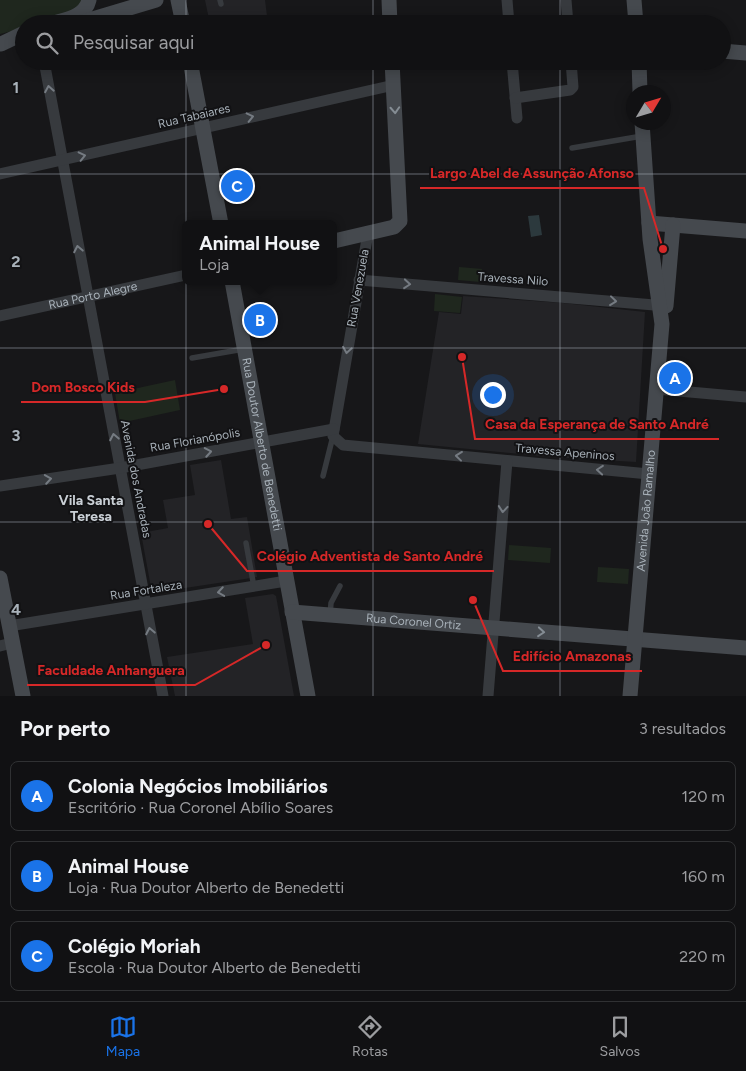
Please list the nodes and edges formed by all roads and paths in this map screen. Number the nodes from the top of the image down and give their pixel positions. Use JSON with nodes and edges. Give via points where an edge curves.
{"nodes":[{"id":1,"x":90,"y":0,"type":"edge"},
{"id":2,"x":115,"y":0,"type":"edge"},
{"id":3,"x":156,"y":0,"type":"edge"},
{"id":4,"x":178,"y":0,"type":"edge"},
{"id":5,"x":389,"y":0,"type":"edge"},
{"id":6,"x":507,"y":0,"type":"edge"},
{"id":7,"x":566,"y":0,"type":"edge"},
{"id":8,"x":634,"y":0,"type":"edge"},
{"id":9,"x":137,"y":5,"type":"junction"},
{"id":10,"x":77,"y":15,"type":"edge"},
{"id":11,"x":105,"y":15,"type":"edge"},
{"id":12,"x":181,"y":15,"type":"edge"},
{"id":13,"x":390,"y":15,"type":"edge"},
{"id":14,"x":508,"y":15,"type":"edge"},
{"id":15,"x":567,"y":15,"type":"edge"},
{"id":16,"x":635,"y":15,"type":"edge"},
{"id":17,"x":15,"y":37,"type":"edge"},
{"id":18,"x":15,"y":40,"type":"edge"},
{"id":19,"x":0,"y":44,"type":"edge"},
{"id":20,"x":731,"y":52,"type":"edge"},
{"id":21,"x":746,"y":53,"type":"edge"},
{"id":22,"x":46,"y":70,"type":"edge"},
{"id":23,"x":192,"y":70,"type":"edge"},
{"id":24,"x":393,"y":70,"type":"edge"},
{"id":25,"x":513,"y":70,"type":"edge"},
{"id":26,"x":572,"y":70,"type":"edge"},
{"id":27,"x":639,"y":70,"type":"edge"},
{"id":28,"x":394,"y":85,"type":"junction"},
{"id":29,"x":640,"y":85,"type":"edge"},
{"id":30,"x":515,"y":98,"type":"junction"},
{"id":31,"x":517,"y":118,"type":"dead end"},
{"id":32,"x":202,"y":128,"type":"junction"},
{"id":33,"x":639,"y":130,"type":"edge"},
{"id":34,"x":643,"y":130,"type":"edge"},
{"id":35,"x":572,"y":148,"type":"dead end"},
{"id":36,"x":62,"y":160,"type":"junction"},
{"id":37,"x":0,"y":174,"type":"edge"},
{"id":38,"x":220,"y":220,"type":"edge"},
{"id":39,"x":649,"y":223,"type":"junction"},
{"id":40,"x":673,"y":225,"type":"junction"},
{"id":41,"x":746,"y":231,"type":"edge"},
{"id":42,"x":368,"y":233,"type":"junction"},
{"id":43,"x":337,"y":240,"type":"edge"},
{"id":44,"x":182,"y":275,"type":"edge"},
{"id":45,"x":359,"y":280,"type":"junction"},
{"id":46,"x":233,"y":285,"type":"edge"},
{"id":47,"x":87,"y":296,"type":"junction"},
{"id":48,"x":663,"y":306,"type":"junction"},
{"id":49,"x":0,"y":316,"type":"edge"},
{"id":50,"x":244,"y":349,"type":"junction"},
{"id":51,"x":192,"y":358,"type":"dead end"},
{"id":52,"x":656,"y":389,"type":"junction"},
{"id":53,"x":746,"y":397,"type":"edge"},
{"id":54,"x":334,"y":433,"type":"junction"},
{"id":55,"x":261,"y":443,"type":"junction"},
{"id":56,"x":507,"y":461,"type":"junction"},
{"id":57,"x":120,"y":468,"type":"junction"},
{"id":58,"x":649,"y":474,"type":"junction"},
{"id":59,"x":323,"y":476,"type":"dead end"},
{"id":60,"x":0,"y":486,"type":"edge"},
{"id":61,"x":246,"y":543,"type":"dead end"},
{"id":62,"x":0,"y":578,"type":"edge"},
{"id":63,"x":286,"y":581,"type":"junction"},
{"id":64,"x":340,"y":586,"type":"dead end"},
{"id":65,"x":254,"y":587,"type":"junction"},
{"id":66,"x":145,"y":604,"type":"junction"},
{"id":67,"x":292,"y":612,"type":"junction"},
{"id":68,"x":330,"y":615,"type":"junction"},
{"id":69,"x":9,"y":626,"type":"junction"},
{"id":70,"x":493,"y":628,"type":"junction"},
{"id":71,"x":634,"y":640,"type":"junction"},
{"id":72,"x":6,"y":644,"type":"edge"},
{"id":73,"x":746,"y":648,"type":"edge"},
{"id":74,"x":23,"y":696,"type":"edge"},
{"id":75,"x":163,"y":696,"type":"edge"},
{"id":76,"x":308,"y":696,"type":"edge"},
{"id":77,"x":488,"y":696,"type":"edge"},
{"id":78,"x":630,"y":696,"type":"edge"}],
"edges":[{"from":1,"to":10,"type":"street"},
{"from":2,"to":9,"type":"street"},
{"from":3,"to":9,"type":"street"},
{"from":4,"to":12,"type":"street"},
{"from":5,"to":13,"type":"street"},
{"from":6,"to":14,"type":"street"},
{"from":7,"to":15,"type":"street"},
{"from":8,"to":16,"type":"street"},
{"from":9,"to":11,"type":"street"},
{"from":17,"to":19,"type":"street"},
{"from":18,"to":19,"type":"street"},
{"from":20,"to":21,"type":"street"},
{"from":36,"to":22,"type":"street","name":"Avenida dos Andradas","one_way":true},
{"from":23,"to":32,"type":"street"},
{"from":24,"to":28,"type":"street","name":"Rua Venezuela"},
{"from":25,"to":30,"type":"street"},
{"from":26,"to":30,"type":"street","via":[[573,87],[570,90]]},
{"from":27,"to":29,"type":"street"},
{"from":32,"to":28,"type":"street","name":"Rua Tabaiares","one_way":true},
{"from":28,"to":42,"type":"street","name":"Rua Venezuela","one_way":true,"via":[[401,217],[394,227]]},
{"from":30,"to":31,"type":"street"},
{"from":36,"to":32,"type":"street","name":"Rua Tabaiares","one_way":true},
{"from":32,"to":38,"type":"street"},
{"from":33,"to":35,"type":"lane"},
{"from":34,"to":39,"type":"street","name":"Avenida João Ramalho"},
{"from":36,"to":37,"type":"street","name":"Rua Tabaiares"},
{"from":47,"to":36,"type":"street","name":"Avenida dos Andradas","one_way":true},
{"from":39,"to":40,"type":"street"},
{"from":39,"to":48,"type":"street","name":"Avenida João Ramalho"},
{"from":40,"to":41,"type":"street"},
{"from":40,"to":48,"type":"street","name":"Avenida João Ramalho"},
{"from":42,"to":43,"type":"street"},
{"from":42,"to":45,"type":"street","name":"Rua Venezuela"},
{"from":44,"to":47,"type":"street","name":"Rua Porto Alegre"},
{"from":45,"to":48,"type":"street","name":"Travessa Nilo","one_way":true},
{"from":45,"to":54,"type":"street","name":"Rua Venezuela","one_way":true},
{"from":46,"to":50,"type":"street","name":"Rua Doutor Alberto de Benedetti"},
{"from":47,"to":49,"type":"street","name":"Rua Porto Alegre"},
{"from":57,"to":47,"type":"street","name":"Avenida dos Andradas","one_way":true},
{"from":48,"to":52,"type":"street","name":"Avenida João Ramalho"},
{"from":50,"to":51,"type":"lane"},
{"from":50,"to":55,"type":"street","name":"Rua Doutor Alberto de Benedetti"},
{"from":52,"to":53,"type":"street"},
{"from":52,"to":58,"type":"street","name":"Avenida João Ramalho"},
{"from":54,"to":55,"type":"street","name":"Rua Florianópolis"},
{"from":56,"to":54,"type":"street","name":"Travessa Apeninos","one_way":true,"via":[[343,445]]},
{"from":54,"to":59,"type":"lane","name":"Rua Venezuela"},
{"from":57,"to":55,"type":"street","name":"Rua Florianópolis","one_way":true},
{"from":55,"to":63,"type":"street","name":"Rua Doutor Alberto de Benedetti"},
{"from":58,"to":56,"type":"street","name":"Travessa Apeninos","one_way":true},
{"from":56,"to":70,"type":"street","one_way":true},
{"from":60,"to":57,"type":"street","name":"Rua Florianópolis","one_way":true},
{"from":57,"to":66,"type":"street","name":"Avenida dos Andradas"},
{"from":58,"to":71,"type":"street","name":"Avenida João Ramalho"},
{"from":61,"to":65,"type":"lane"},
{"from":62,"to":69,"type":"street"},
{"from":63,"to":65,"type":"street","name":"Rua Fortaleza"},
{"from":63,"to":67,"type":"street","name":"Rua Doutor Alberto de Benedetti"},
{"from":64,"to":68,"type":"lane","via":[[331,603]]},
{"from":65,"to":66,"type":"street","name":"Rua Fortaleza","one_way":true},
{"from":66,"to":69,"type":"street","name":"Rua Fortaleza"},
{"from":75,"to":66,"type":"street","name":"Avenida dos Andradas","one_way":true},
{"from":67,"to":68,"type":"street","name":"Rua Coronel Ortiz"},
{"from":67,"to":76,"type":"street","name":"Rua Doutor Alberto de Benedetti"},
{"from":68,"to":70,"type":"street","name":"Rua Coronel Ortiz"},
{"from":69,"to":72,"type":"street"},
{"from":70,"to":71,"type":"street","name":"Rua Coronel Ortiz","one_way":true},
{"from":70,"to":77,"type":"street"},
{"from":71,"to":73,"type":"street","name":"Rua Coronel Ortiz"},
{"from":71,"to":78,"type":"street","name":"Avenida João Ramalho"},
{"from":72,"to":74,"type":"street"}]}
